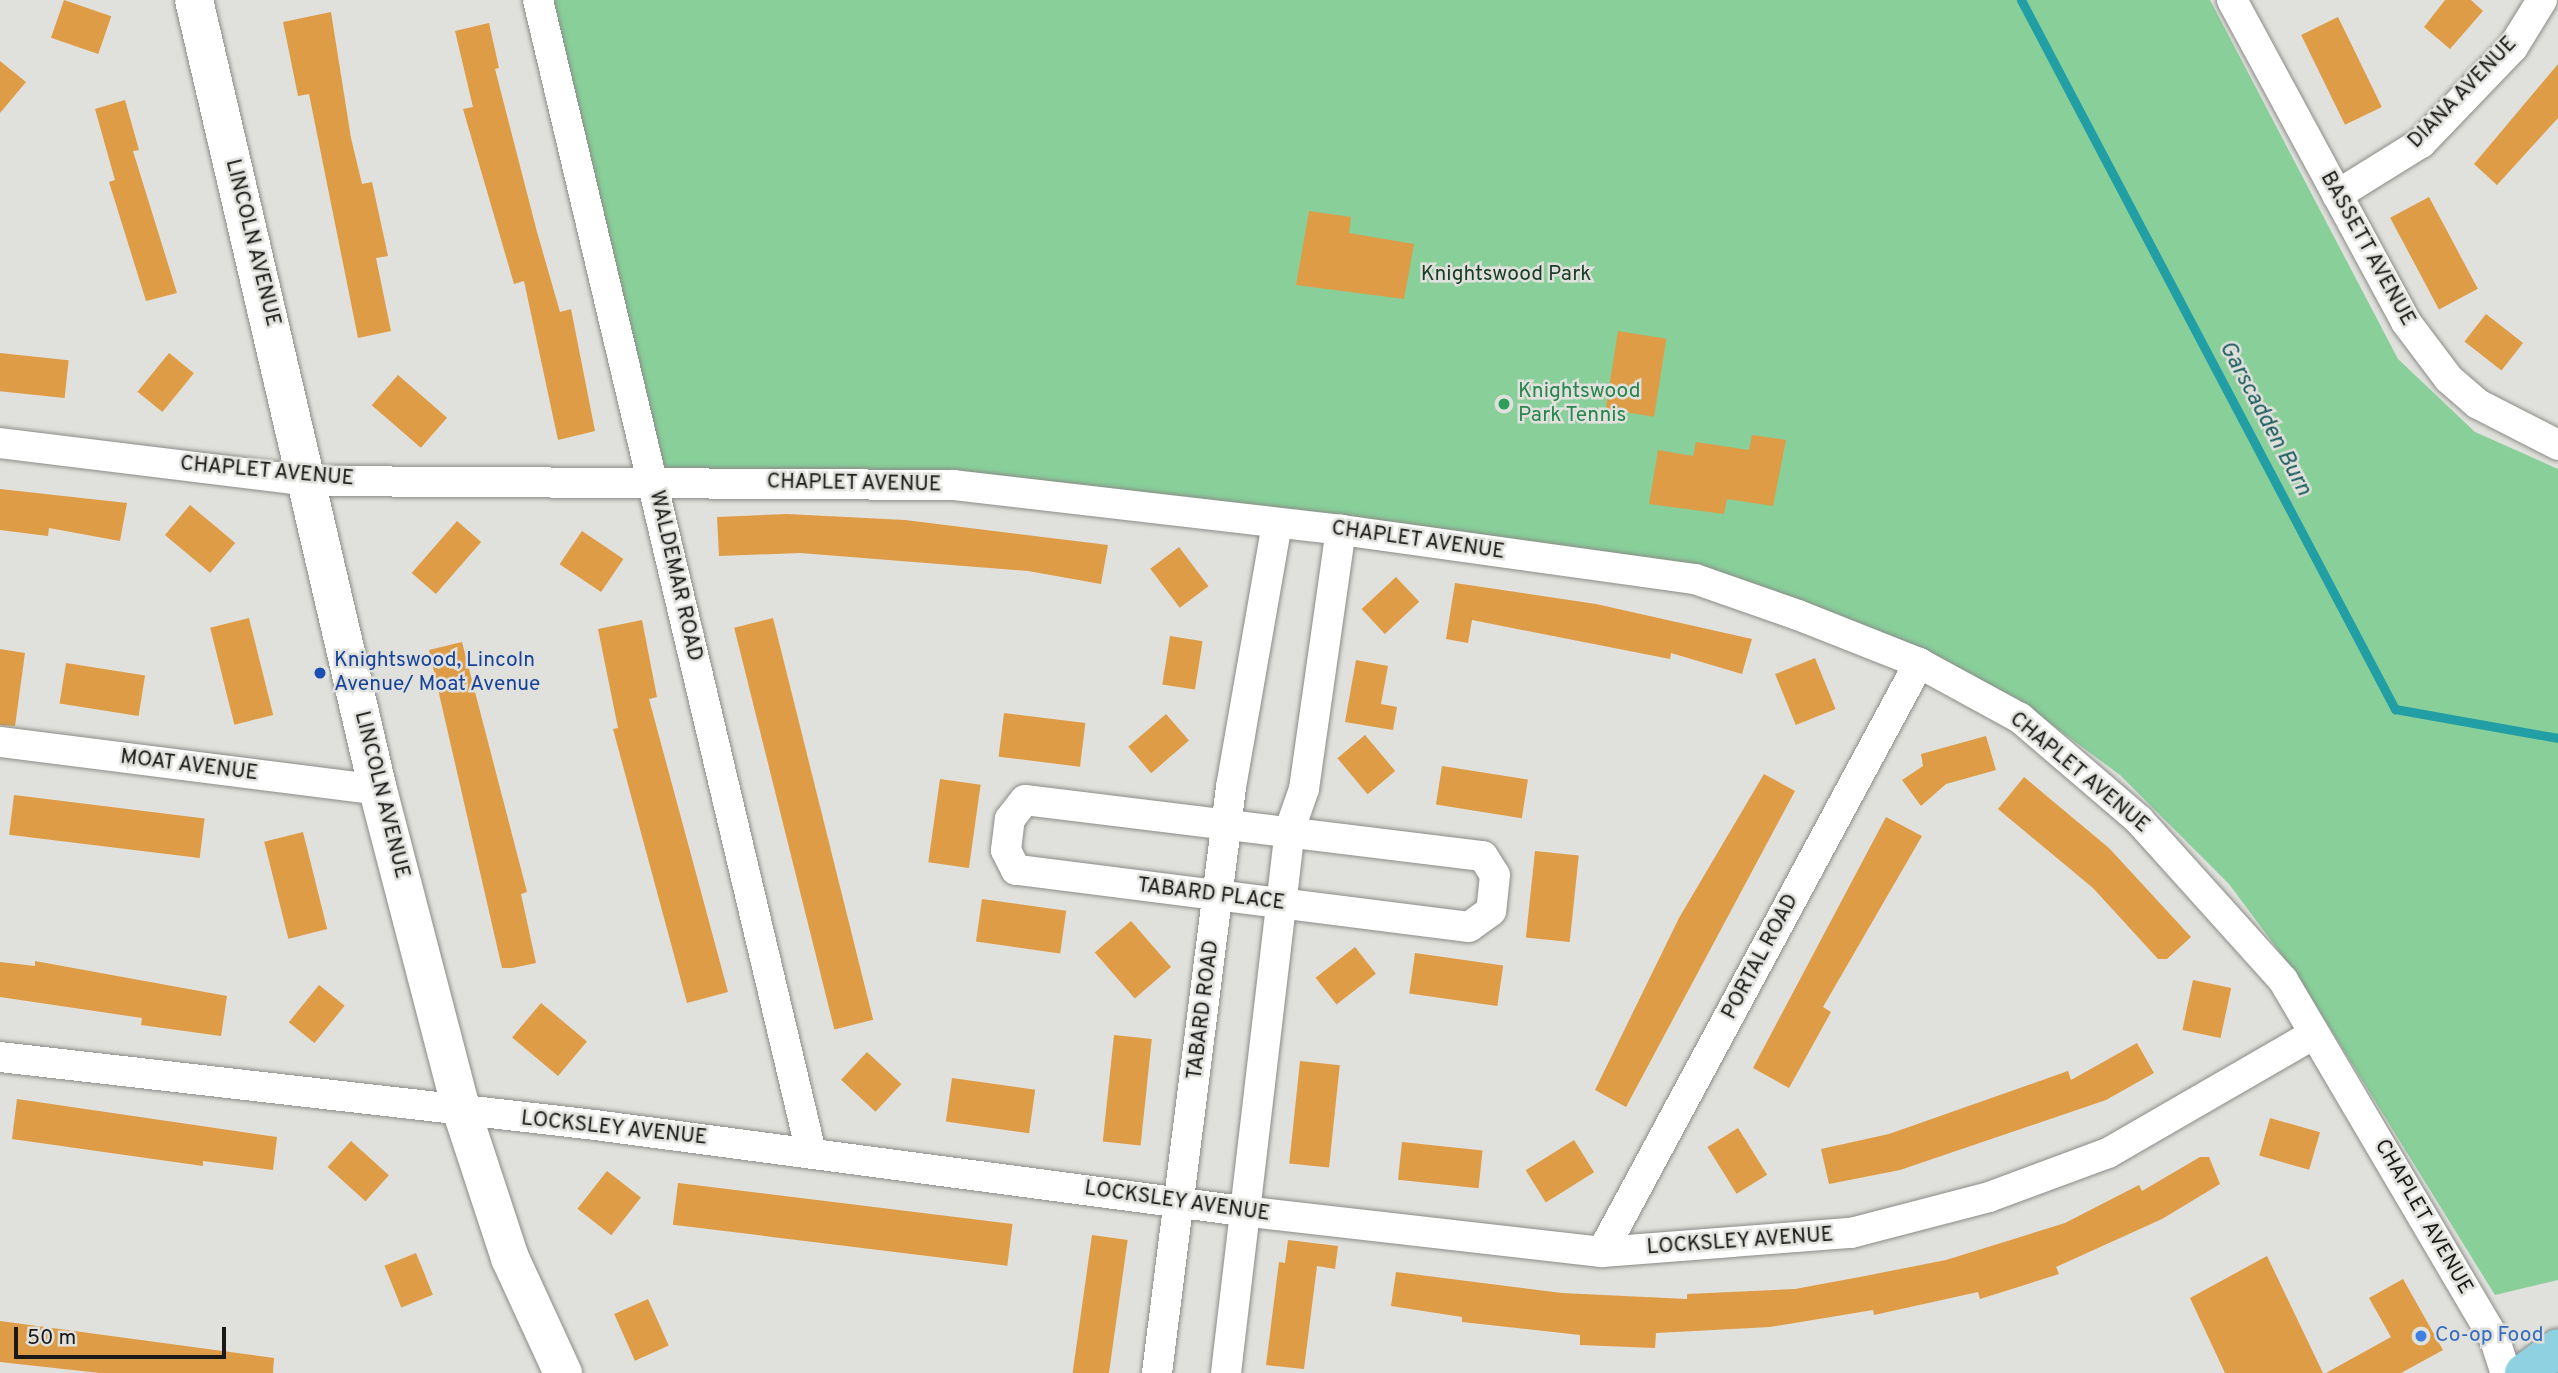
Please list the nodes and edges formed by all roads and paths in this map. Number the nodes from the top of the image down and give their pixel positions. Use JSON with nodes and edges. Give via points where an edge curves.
{"nodes":[{"id":1,"x":194,"y":0,"type":"edge"},
{"id":2,"x":538,"y":0,"type":"edge"},
{"id":3,"x":2232,"y":0,"type":"edge"},
{"id":4,"x":2542,"y":0,"type":"edge"},
{"id":5,"x":2337,"y":195,"type":"junction"},
{"id":6,"x":0,"y":443,"type":"edge"},
{"id":7,"x":2558,"y":445,"type":"edge"},
{"id":8,"x":310,"y":481,"type":"junction"},
{"id":9,"x":653,"y":484,"type":"junction"},
{"id":10,"x":1277,"y":524,"type":"junction"},
{"id":11,"x":1342,"y":530,"type":"junction"},
{"id":12,"x":1919,"y":663,"type":"junction"},
{"id":13,"x":0,"y":742,"type":"edge"},
{"id":14,"x":378,"y":790,"type":"junction"},
{"id":15,"x":1227,"y":823,"type":"junction"},
{"id":16,"x":1290,"y":829,"type":"junction"},
{"id":17,"x":1218,"y":898,"type":"junction"},
{"id":18,"x":1284,"y":904,"type":"junction"},
{"id":19,"x":2314,"y":1034,"type":"junction"},
{"id":20,"x":0,"y":1057,"type":"edge"},
{"id":21,"x":462,"y":1112,"type":"junction"},
{"id":22,"x":811,"y":1152,"type":"junction"},
{"id":23,"x":1180,"y":1201,"type":"junction"},
{"id":24,"x":1242,"y":1211,"type":"junction"},
{"id":25,"x":1602,"y":1252,"type":"junction"},
{"id":26,"x":2529,"y":1367,"type":"edge"},
{"id":27,"x":563,"y":1373,"type":"edge"},
{"id":28,"x":1157,"y":1373,"type":"edge"},
{"id":29,"x":1226,"y":1373,"type":"edge"}],
"edges":[{"from":1,"to":8,"type":"street","name":"LINCOLN AVENUE"},
{"from":2,"to":9,"type":"street","name":"WALDEMAR ROAD"},
{"from":3,"to":5,"type":"street","name":"BASSETT AVENUE"},
{"from":4,"to":5,"type":"street","name":"DIANA AVENUE","via":[[2513,47],[2421,143]]},
{"from":5,"to":7,"type":"street","name":"BASSETT AVENUE","via":[[2406,322],[2449,379],[2502,420]]},
{"from":6,"to":8,"type":"street","name":"CHAPLET AVENUE"},
{"from":8,"to":9,"type":"street","name":"CHAPLET AVENUE"},
{"from":8,"to":14,"type":"street","name":"LINCOLN AVENUE"},
{"from":9,"to":10,"type":"street","name":"CHAPLET AVENUE","via":[[954,485]]},
{"from":9,"to":22,"type":"street","name":"WALDEMAR ROAD"},
{"from":10,"to":11,"type":"street","name":"CHAPLET AVENUE"},
{"from":10,"to":15,"type":"street","name":"TABARD ROAD"},
{"from":11,"to":12,"type":"street","name":"CHAPLET AVENUE","via":[[1695,579]]},
{"from":11,"to":16,"type":"street","via":[[1304,789]]},
{"from":12,"to":19,"type":"street","name":"CHAPLET AVENUE","via":[[2020,719],[2139,820],[2283,980]]},
{"from":12,"to":25,"type":"street","name":"PORTAL ROAD"},
{"from":13,"to":14,"type":"street","name":"MOAT AVENUE"},
{"from":14,"to":21,"type":"street","name":"LINCOLN AVENUE"},
{"from":15,"to":16,"type":"street","name":"TABARD PLACE"},
{"from":15,"to":17,"type":"street","name":"TABARD ROAD"},
{"from":15,"to":17,"type":"street","name":"TABARD PLACE","via":[[1025,800],[1010,819],[1006,850],[1016,870]]},
{"from":16,"to":18,"type":"street"},
{"from":16,"to":18,"type":"street","name":"TABARD PLACE","via":[[1483,856],[1495,875],[1491,911],[1469,927]]},
{"from":17,"to":18,"type":"street","name":"TABARD PLACE"},
{"from":17,"to":23,"type":"street","name":"TABARD ROAD"},
{"from":18,"to":24,"type":"street"},
{"from":19,"to":25,"type":"street","name":"LOCKSLEY AVENUE","via":[[2108,1153],[1989,1197],[1851,1233]]},
{"from":19,"to":26,"type":"street","name":"CHAPLET AVENUE","via":[[2495,1340]]},
{"from":20,"to":21,"type":"street","name":"LOCKSLEY AVENUE"},
{"from":21,"to":22,"type":"street","name":"LOCKSLEY AVENUE"},
{"from":21,"to":27,"type":"street","name":"LINCOLN AVENUE","via":[[510,1258]]},
{"from":22,"to":23,"type":"street","name":"LOCKSLEY AVENUE"},
{"from":23,"to":24,"type":"street","name":"LOCKSLEY AVENUE"},
{"from":23,"to":28,"type":"street","name":"TABARD ROAD"},
{"from":24,"to":25,"type":"street","name":"LOCKSLEY AVENUE"},
{"from":24,"to":29,"type":"street"}]}
